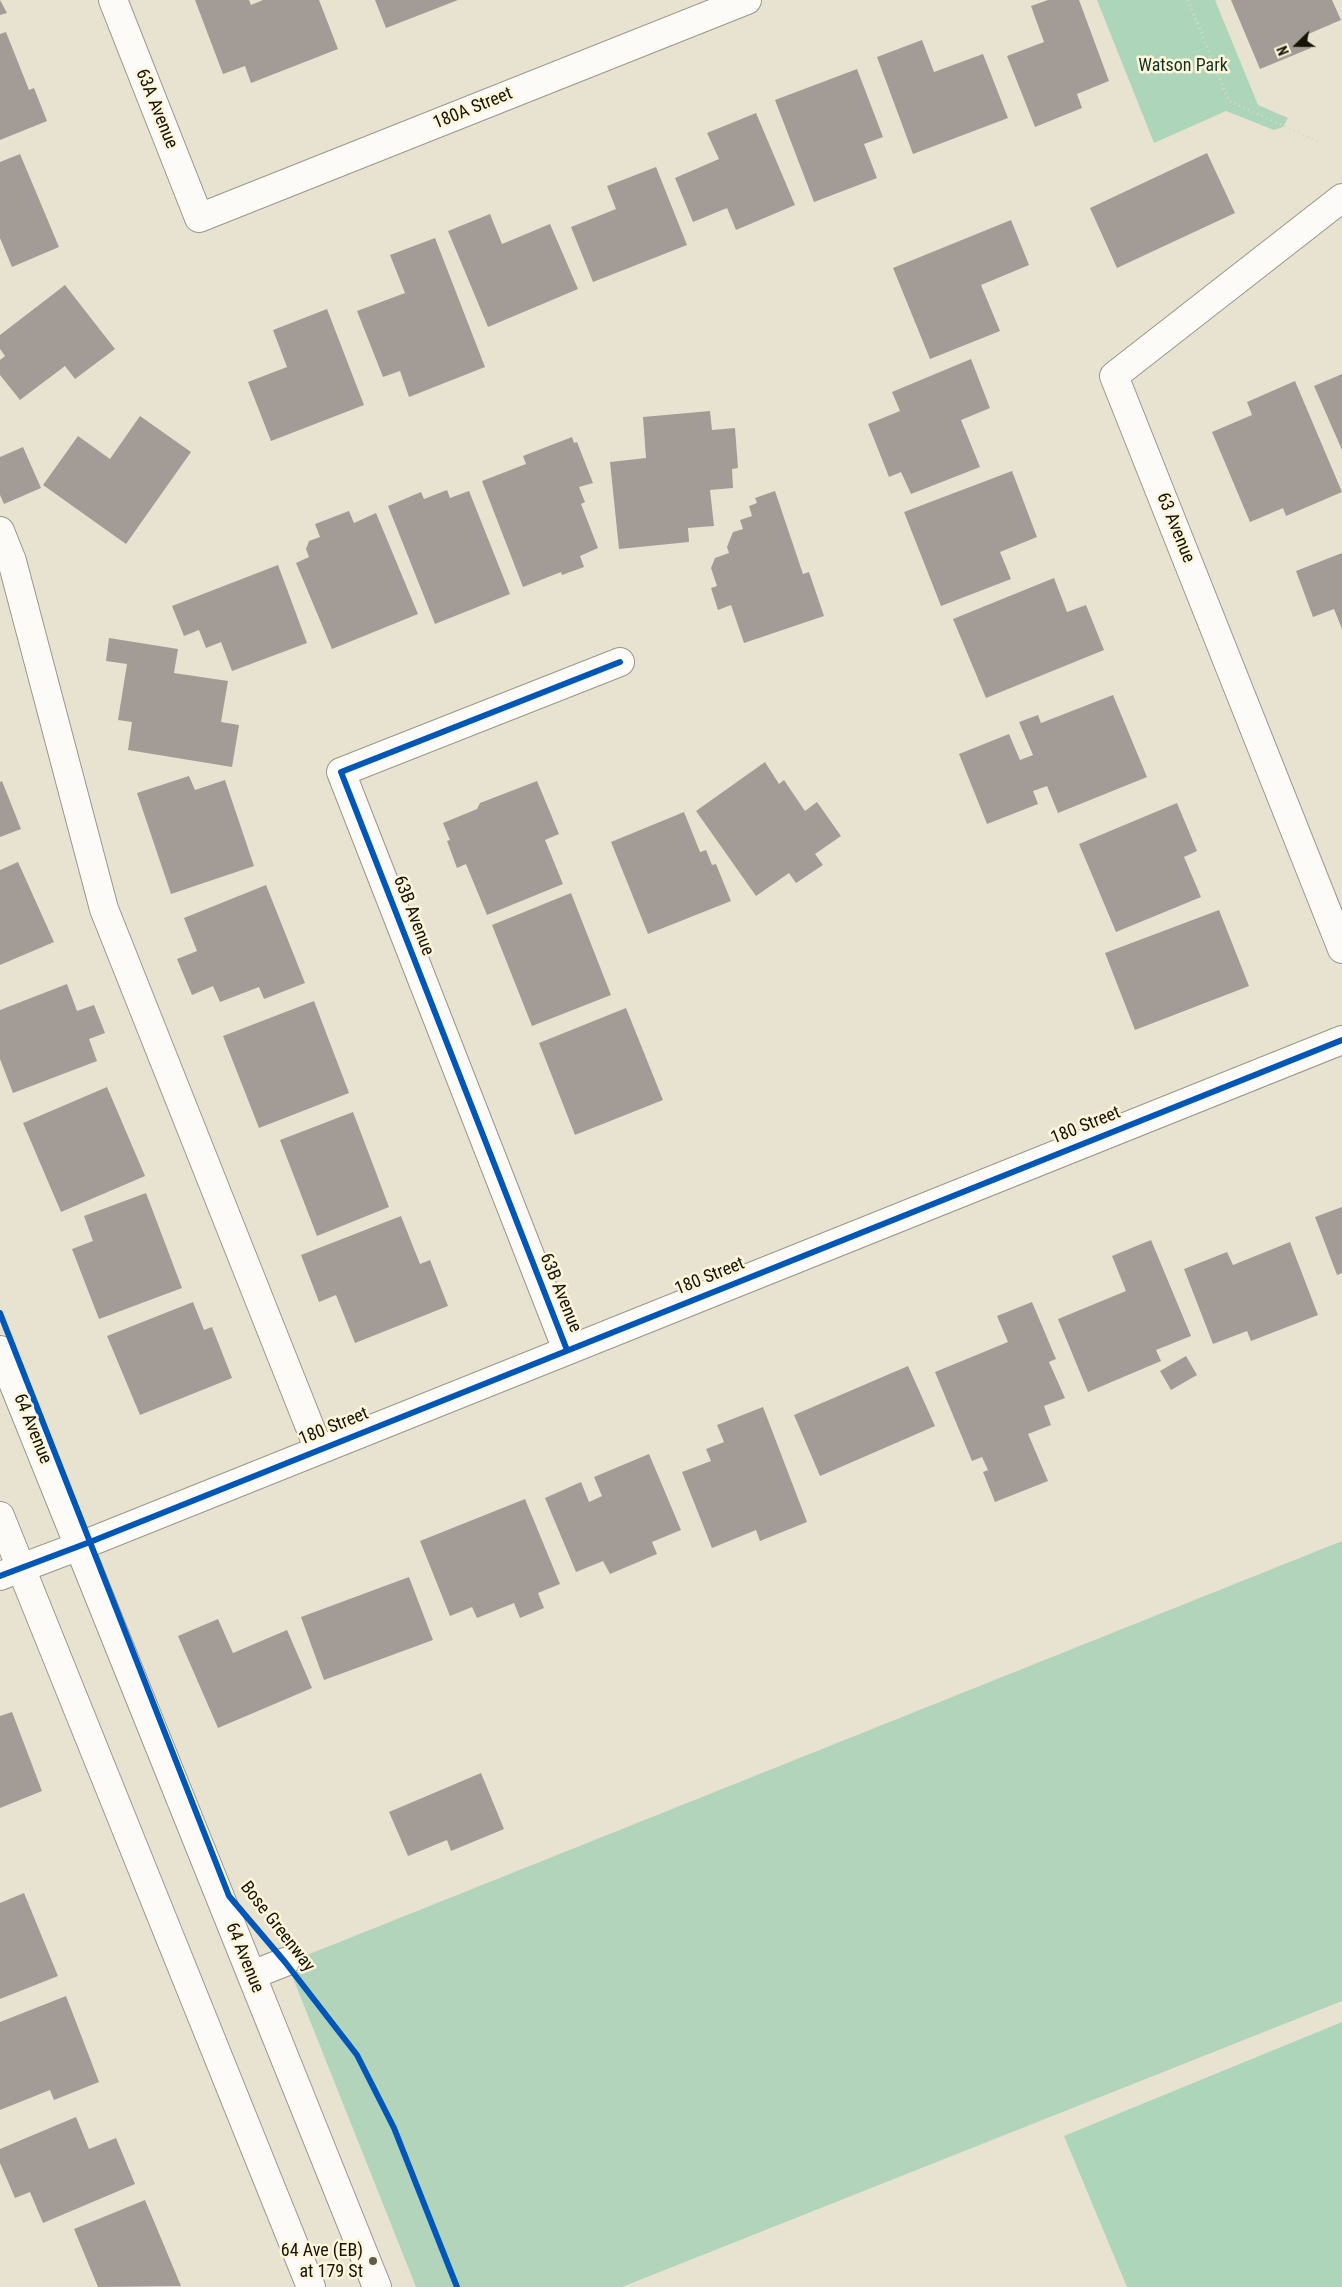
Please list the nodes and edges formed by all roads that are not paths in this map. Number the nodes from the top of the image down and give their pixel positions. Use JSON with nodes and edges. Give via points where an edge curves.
{"nodes":[{"id":1,"x":113,"y":0,"type":"edge"},
{"id":2,"x":747,"y":0,"type":"edge"},
{"id":3,"x":1342,"y":198,"type":"edge"},
{"id":4,"x":199,"y":218,"type":"joint"},
{"id":5,"x":0,"y":531,"type":"edge"},
{"id":6,"x":620,"y":662,"type":"dead end"},
{"id":7,"x":1342,"y":949,"type":"edge"},
{"id":8,"x":1342,"y":1040,"type":"edge"},
{"id":9,"x":0,"y":1350,"type":"edge"},
{"id":10,"x":567,"y":1350,"type":"junction"},
{"id":11,"x":319,"y":1450,"type":"junction"},
{"id":12,"x":0,"y":1516,"type":"edge"},
{"id":13,"x":85,"y":1544,"type":"junction"},
{"id":14,"x":10,"y":1572,"type":"edge"},
{"id":15,"x":286,"y":1962,"type":"dead end"},
{"id":16,"x":252,"y":1975,"type":"junction"},
{"id":17,"x":310,"y":2287,"type":"edge"},
{"id":18,"x":377,"y":2287,"type":"edge"}],
"edges":[{"from":1,"to":4,"type":"street","name":"63A Avenue"},
{"from":2,"to":4,"type":"street","name":"180A Street"},
{"from":3,"to":7,"type":"street","name":"63 Avenue","via":[[1114,376]]},
{"from":5,"to":11,"type":"street","via":[[12,561],[104,909]]},
{"from":6,"to":10,"type":"street","name":"63B Avenue","via":[[341,772]]},
{"from":8,"to":10,"type":"street","name":"180 Street"},
{"from":9,"to":13,"type":"street","name":"64 Avenue"},
{"from":10,"to":11,"type":"street","name":"180 Street"},
{"from":11,"to":13,"type":"street","name":"180 Street"},
{"from":12,"to":14,"type":"street"},
{"from":13,"to":14,"type":"street","name":"180 Street"},
{"from":13,"to":16,"type":"street","name":"64 Avenue"},
{"from":14,"to":17,"type":"street"},
{"from":15,"to":16,"type":"street"},
{"from":16,"to":18,"type":"street","name":"64 Avenue"}]}
